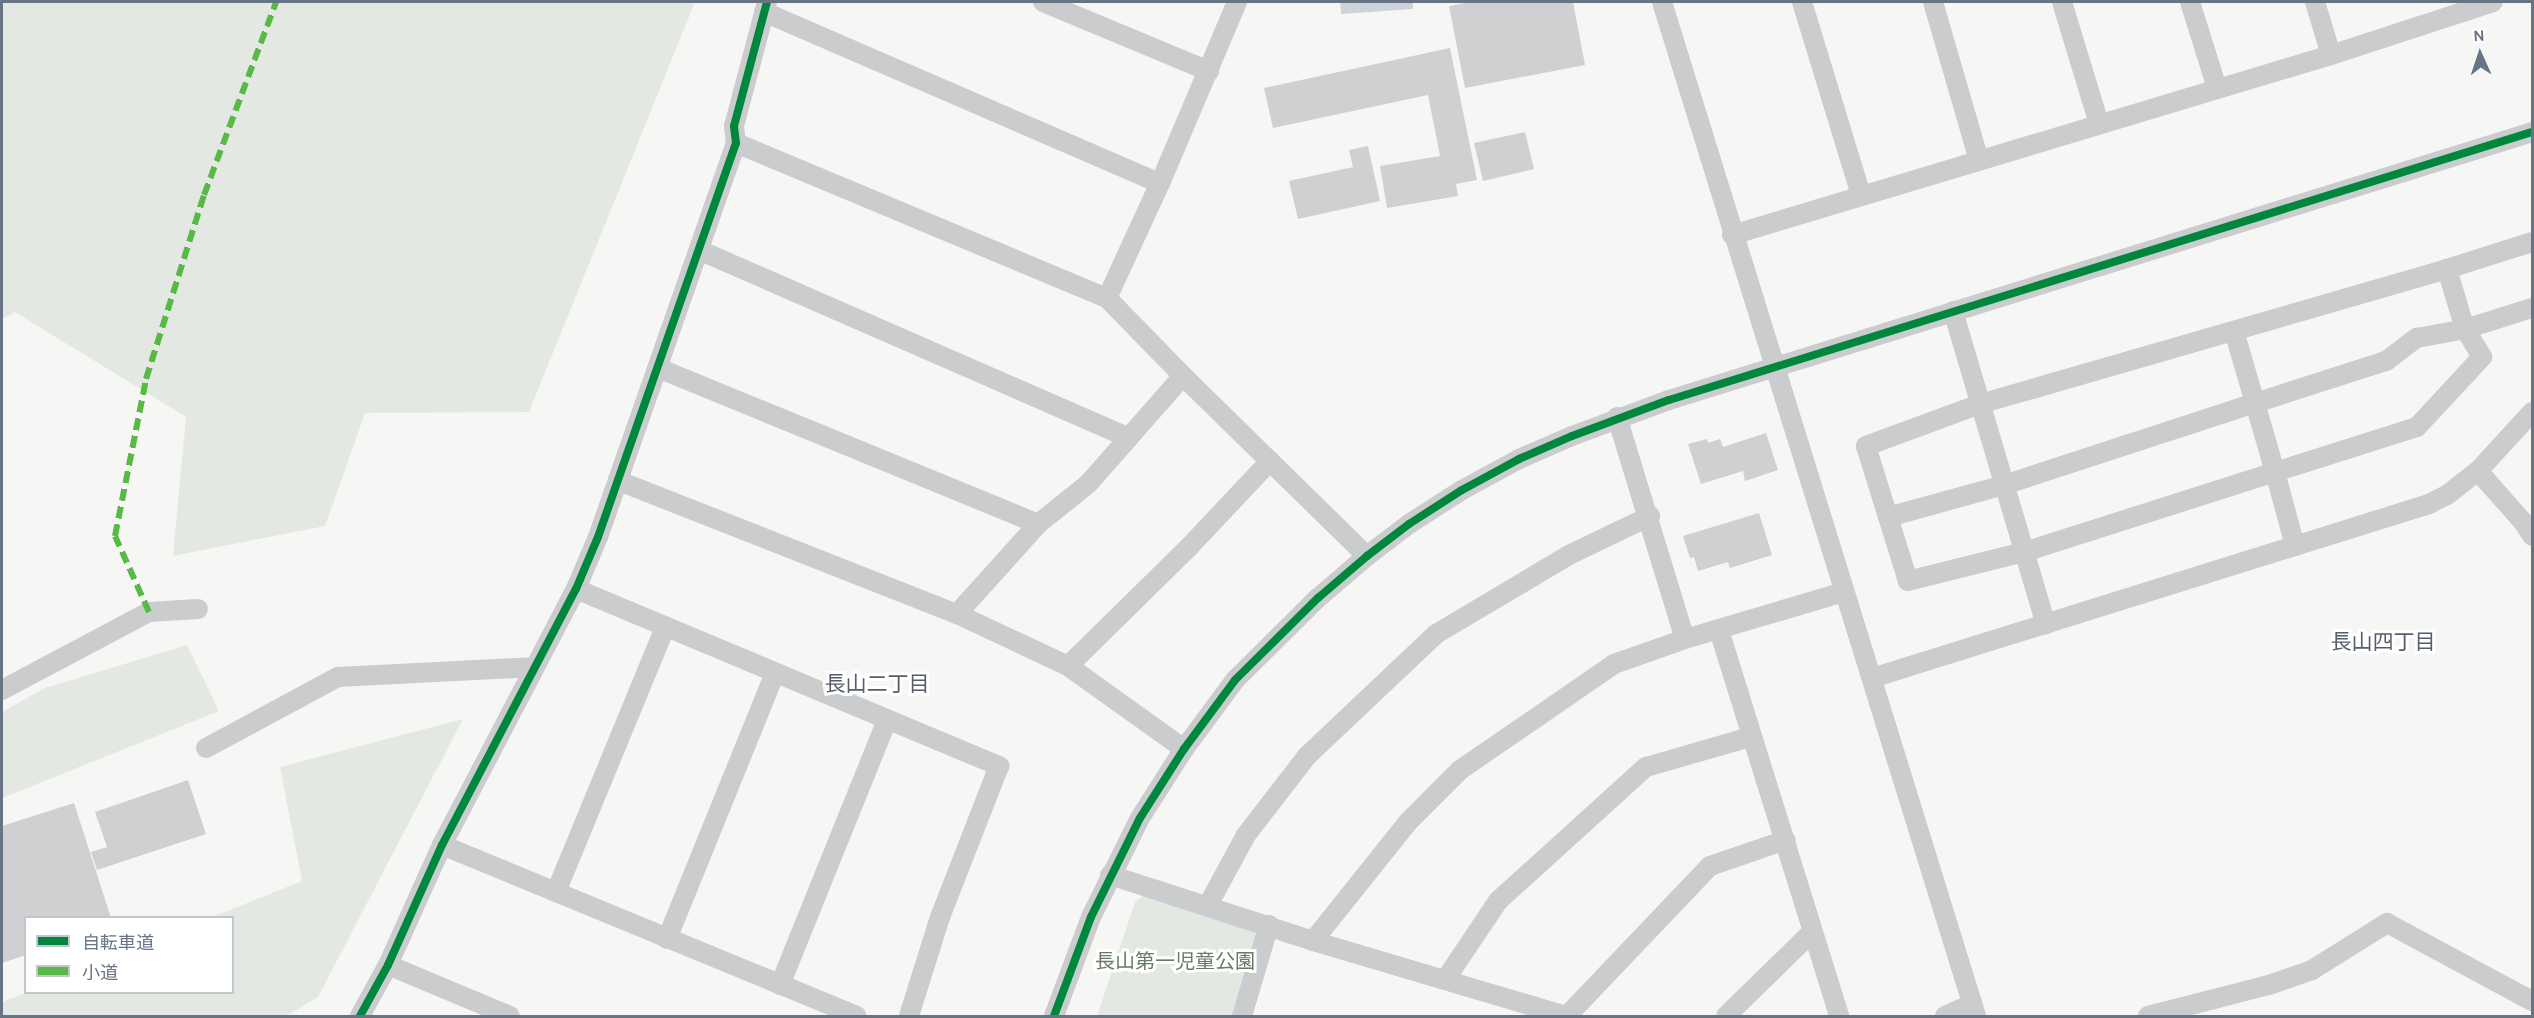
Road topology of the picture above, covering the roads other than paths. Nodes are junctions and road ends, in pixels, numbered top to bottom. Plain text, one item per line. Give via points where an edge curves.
1 (1043, 2) edge
2 (1237, 2) edge
3 (1662, 2) edge
4 (1802, 2) edge
5 (1933, 2) edge
6 (2062, 2) edge
7 (2190, 2) edge
8 (2315, 2) edge
9 (2493, 2) edge
10 (765, 7) edge
11 (2448, 8) edge
12 (2331, 55) junction
13 (1209, 71) junction
14 (2217, 88) junction
15 (2098, 124) junction
16 (2532, 132) edge
17 (736, 143) junction
18 (1979, 160) junction
19 (1160, 183) junction
20 (1861, 195) junction
21 (1732, 235) junction
22 (2532, 242) edge
23 (699, 250) junction
24 (2447, 269) junction
25 (1107, 298) junction
26 (2532, 308) edge
27 (1953, 311) junction
28 (2465, 329) junction
29 (2234, 331) junction
30 (1775, 366) junction
31 (658, 368) junction
32 (1183, 376) junction
33 (2255, 403) junction
34 (1980, 404) junction
35 (2532, 412) edge
36 (1617, 417) junction
37 (1129, 438) junction
38 (1270, 461) junction
39 (2478, 471) junction
40 (2275, 472) junction
41 (619, 481) junction
42 (2004, 485) junction
43 (1650, 516) junction
44 (1888, 517) junction
45 (1038, 524) junction
46 (2532, 536) edge
47 (2295, 546) junction
48 (2024, 552) junction
49 (1367, 556) junction
50 (576, 589) junction
51 (1844, 592) junction
52 (198, 609) dead end
53 (957, 614) junction
54 (2046, 624) junction
55 (665, 627) junction
56 (1719, 630) junction
57 (1685, 639) junction
58 (1068, 666) junction
59 (533, 667) junction
60 (776, 673) junction
61 (1872, 678) junction
62 (2, 690) edge
63 (887, 720) junction
64 (1750, 737) junction
65 (206, 748) dead end
66 (1184, 749) junction
67 (1786, 840) junction
68 (442, 845) junction
69 (1110, 874) junction
70 (556, 892) junction
71 (1208, 905) junction
72 (1269, 925) junction
73 (1812, 932) junction
74 (667, 939) junction
75 (1313, 941) junction
76 (388, 965) junction
77 (1445, 980) junction
78 (780, 985) junction
79 (2532, 1001) edge
80 (1974, 1010) edge
81 (499, 1014) edge
82 (360, 1017) edge
83 (856, 1017) edge
84 (909, 1017) edge
85 (1054, 1017) edge
86 (1242, 1017) edge
87 (1567, 1017) edge
88 (1726, 1017) edge
89 (1839, 1017) edge
90 (1945, 1017) edge
91 (2148, 1017) edge

1 - 13 street
2 - 13 street
3 - 21 street
4 - 20 street
5 - 18 street
6 - 15 street
7 - 14 street
8 - 12 street
9 - 11 street
10 - 17 street via 734,126
10 - 19 street
11 - 12 street
12 - 14 street
13 - 19 street
14 - 15 street
15 - 18 street
16 - 27 street
17 - 23 street
17 - 25 street
18 - 20 street
19 - 25 street
20 - 21 street
21 - 30 street
22 - 24 street
23 - 31 street
23 - 37 street
24 - 28 street
24 - 29 street
25 - 32 street
26 - 28 street
27 - 30 street
27 - 34 street
28 - 33 street via 2417,338 2386,361
28 - 40 street via 2482,357 2416,428
29 - 33 street
29 - 34 street
30 - 36 street
30 - 51 street
31 - 41 street
31 - 45 street
32 - 37 street
32 - 38 street
33 - 40 street
33 - 42 street
34 - 42 street
34 - 44 street via 1866,446
35 - 39 street
36 - 43 street
36 - 49 street via 1519,459 1462,490
37 - 45 street via 1088,484
38 - 49 street
38 - 58 street
39 - 46 street
39 - 47 street via 2429,504
40 - 47 street
40 - 48 street
41 - 50 street
41 - 53 street
42 - 44 street
42 - 48 street
43 - 57 street
43 - 71 street via 1569,555 1436,634 1307,756 1246,835
44 - 48 street via 1908,581
45 - 53 street
47 - 54 street
48 - 54 street
49 - 66 street via 1235,680
50 - 55 street
50 - 59 street
51 - 56 street
51 - 61 street
52 - 62 street via 149,612
53 - 58 street
54 - 61 street
55 - 60 street
55 - 70 street
56 - 57 street
56 - 64 street
57 - 75 street via 1614,664 1460,770 1408,822
58 - 66 street
59 - 65 street via 338,678
59 - 68 street
60 - 63 street
60 - 74 street
61 - 80 street
63 - 78 street
63 - 84 street via 999,766 940,917
64 - 67 street
64 - 77 street via 1646,767 1498,901
66 - 69 street
67 - 73 street
67 - 87 street via 1710,866
68 - 70 street
68 - 76 street
69 - 71 street
69 - 85 street
70 - 74 street
71 - 72 street
72 - 75 street
72 - 86 street
73 - 88 street
73 - 89 street
74 - 78 street
75 - 77 street
76 - 81 street
76 - 82 street
77 - 87 street
78 - 83 street
79 - 91 street via 2386,923 2312,970
80 - 90 street

